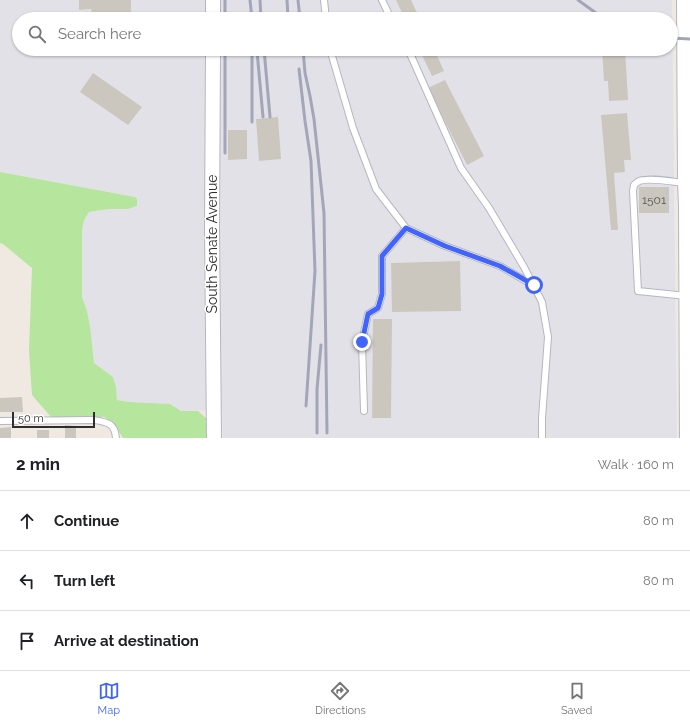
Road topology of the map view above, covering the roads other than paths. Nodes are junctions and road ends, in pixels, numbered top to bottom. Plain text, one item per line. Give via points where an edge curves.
1 (213, 0) edge
2 (324, 0) edge
3 (382, 0) edge
4 (685, 0) edge
5 (213, 12) edge
6 (325, 12) edge
7 (388, 12) edge
8 (213, 56) edge
9 (332, 56) edge
10 (411, 56) edge
11 (686, 183) junction
12 (689, 206) edge
13 (406, 228) junction
14 (534, 285) junction
15 (687, 296) junction
16 (364, 411) dead end
17 (0, 421) edge
18 (116, 438) edge
19 (214, 438) edge
20 (542, 438) edge
21 (688, 438) edge

1 - 5 street
2 - 6 lane
3 - 7 lane
4 - 11 main road
8 - 19 street, South Senate Avenue
9 - 13 lane via 352,128 376,189
10 - 14 lane via 461,168 489,208
11 - 12 main road
11 - 15 lane via 643,180 634,185 633,191 638,291
12 - 15 main road
13 - 14 lane via 445,246 500,266
13 - 16 lane via 382,256 382,294 378,308 368,314 362,342
14 - 20 lane via 542,302 548,337
15 - 21 main road
17 - 18 lane via 94,420 111,425 116,432

